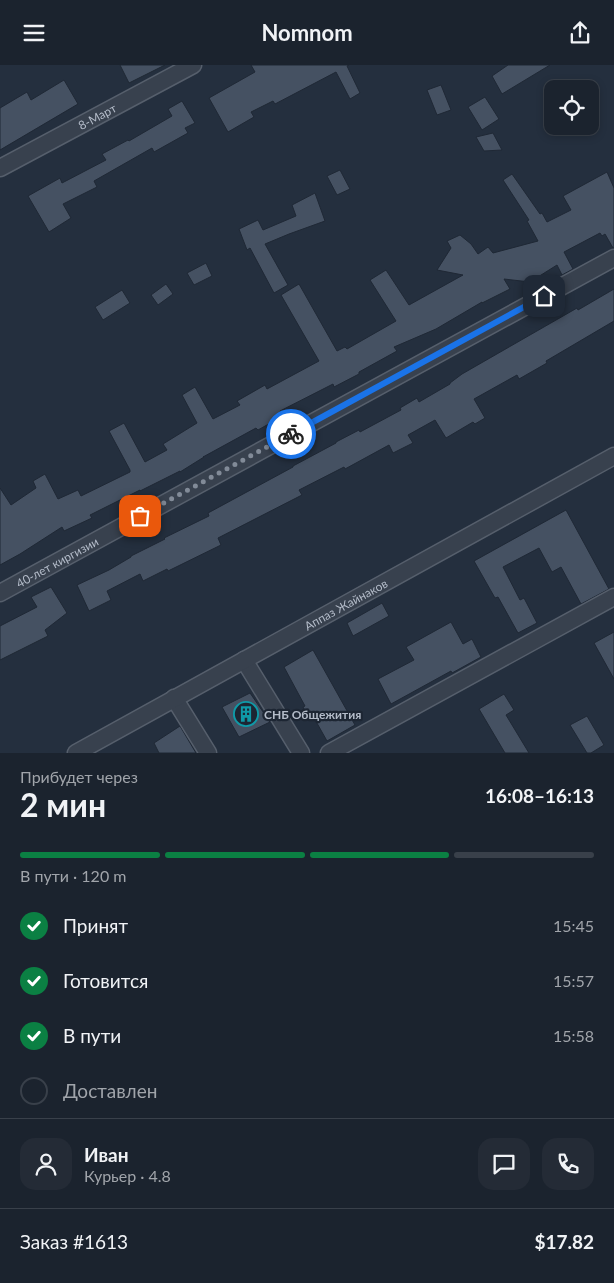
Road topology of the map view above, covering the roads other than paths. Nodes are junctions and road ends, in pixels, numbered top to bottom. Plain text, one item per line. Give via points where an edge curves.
1 (194, 65) edge
2 (0, 168) edge
3 (614, 258) edge
4 (614, 456) edge
5 (0, 593) edge
6 (614, 597) edge
7 (244, 660) junction
8 (174, 698) junction
9 (76, 753) edge
10 (208, 753) edge
11 (301, 753) edge
12 (329, 753) edge

1 - 2 street, 8-Март
3 - 5 street, 40-лет киргизии
4 - 7 street, Аппаз Жайнаков
6 - 12 street
7 - 8 street, Аппаз Жайнаков
7 - 11 street
8 - 9 street, Аппаз Жайнаков
8 - 10 street

